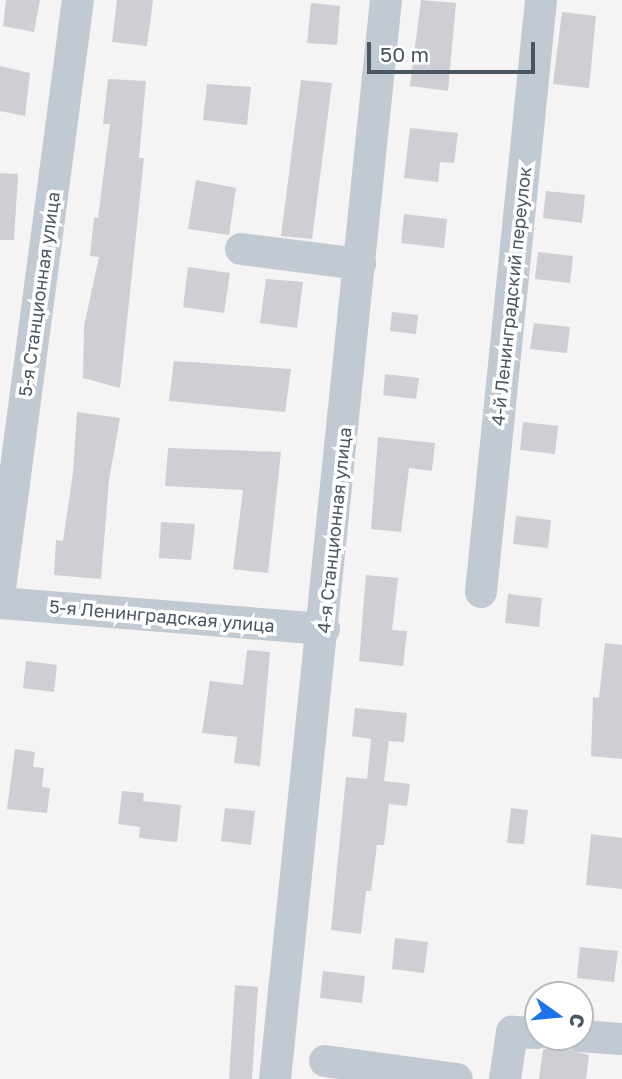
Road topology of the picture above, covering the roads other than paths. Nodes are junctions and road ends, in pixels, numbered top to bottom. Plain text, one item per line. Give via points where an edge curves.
1 (78, 0) edge
2 (386, 0) edge
3 (541, 0) edge
4 (241, 249) dead end
5 (360, 264) junction
6 (0, 589) edge
7 (481, 592) dead end
8 (0, 603) edge
9 (324, 629) junction
10 (524, 1032) edge
11 (594, 1037) edge
12 (622, 1039) edge
13 (325, 1061) dead end
14 (275, 1069) edge
15 (457, 1079) edge
16 (505, 1079) edge

1 - 6 street, 5-я Станционная улица
2 - 5 street, 4-я Станционная улица
3 - 7 street, 4-й Ленинградский переулок
4 - 5 street
5 - 9 street, 4-я Станционная улица
8 - 9 street, 5-я Ленинградская улица
9 - 14 street, 4-я Станционная улица
10 - 16 street via 512,1031
11 - 12 street
13 - 15 street

